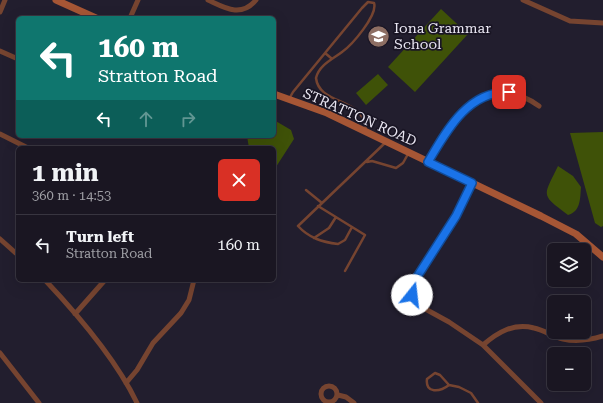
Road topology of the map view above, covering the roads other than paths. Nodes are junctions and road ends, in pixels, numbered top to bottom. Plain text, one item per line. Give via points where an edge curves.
1 (5, 0) edge
2 (56, 0) edge
3 (138, 0) edge
4 (208, 0) edge
5 (256, 0) edge
6 (523, 0) edge
7 (0, 12) edge
8 (92, 16) edge
9 (131, 16) edge
10 (603, 23) edge
11 (0, 51) edge
12 (325, 53) junction
13 (16, 58) edge
14 (331, 58) junction
15 (276, 95) edge
16 (289, 100) junction
17 (539, 106) dead end
18 (366, 131) junction
19 (0, 134) edge
20 (387, 142) junction
21 (24, 146) edge
22 (409, 152) junction
23 (366, 162) junction
24 (428, 162) junction
25 (472, 183) junction
26 (306, 190) dead end
27 (322, 203) junction
28 (318, 206) junction
29 (336, 217) junction
30 (352, 227) junction
31 (314, 238) junction
32 (0, 239) edge
33 (16, 253) edge
34 (603, 257) edge
35 (345, 271) dead end
36 (47, 282) edge
37 (103, 282) edge
38 (193, 282) edge
39 (75, 314) junction
40 (603, 336) edge
41 (483, 345) junction
42 (0, 354) edge
43 (126, 383) junction
44 (449, 385) junction
45 (338, 395) dead end
46 (39, 403) edge
47 (137, 403) edge
48 (354, 403) edge
49 (478, 403) edge
50 (541, 403) edge

1 - 7 street
2 - 8 street
3 - 9 street
4 - 5 street via 235,11 247,8
6 - 10 street via 570,22
11 - 13 street
12 - 14 lane
12 - 14 lane via 366,3 374,3 374,13 369,21 344,51
12 - 16 lane
14 - 18 lane via 317,74 317,85 327,95 355,109 364,120
15 - 16 street, STRATTON ROAD
16 - 18 street, STRATTON ROAD via 327,113
17 - 24 street via 525,96 512,92 487,94 474,102 455,121
18 - 20 street, STRATTON ROAD
19 - 21 street
20 - 22 street, STRATTON ROAD
20 - 23 lane
22 - 23 lane via 403,163 396,168 372,161
22 - 24 street, STRATTON ROAD
23 - 27 lane
24 - 25 street, STRATTON ROAD
25 - 34 street, STRATTON ROAD via 568,230
25 - 41 street via 456,216 415,280 412,291 413,299 418,305
26 - 27 lane
27 - 28 lane
28 - 29 lane
28 - 31 lane via 298,226
29 - 30 lane
29 - 31 lane via 329,228
30 - 31 lane via 345,240 338,244
30 - 35 lane via 364,235
32 - 33 street
36 - 39 street
37 - 39 street
38 - 43 street via 181,313 153,343
39 - 43 street
40 - 41 street via 591,340 563,339 524,327 503,330
41 - 50 street
42 - 46 street
43 - 47 street
44 - 44 lane via 435,373 427,379 426,384 434,391
44 - 49 lane via 471,394
45 - 48 street

